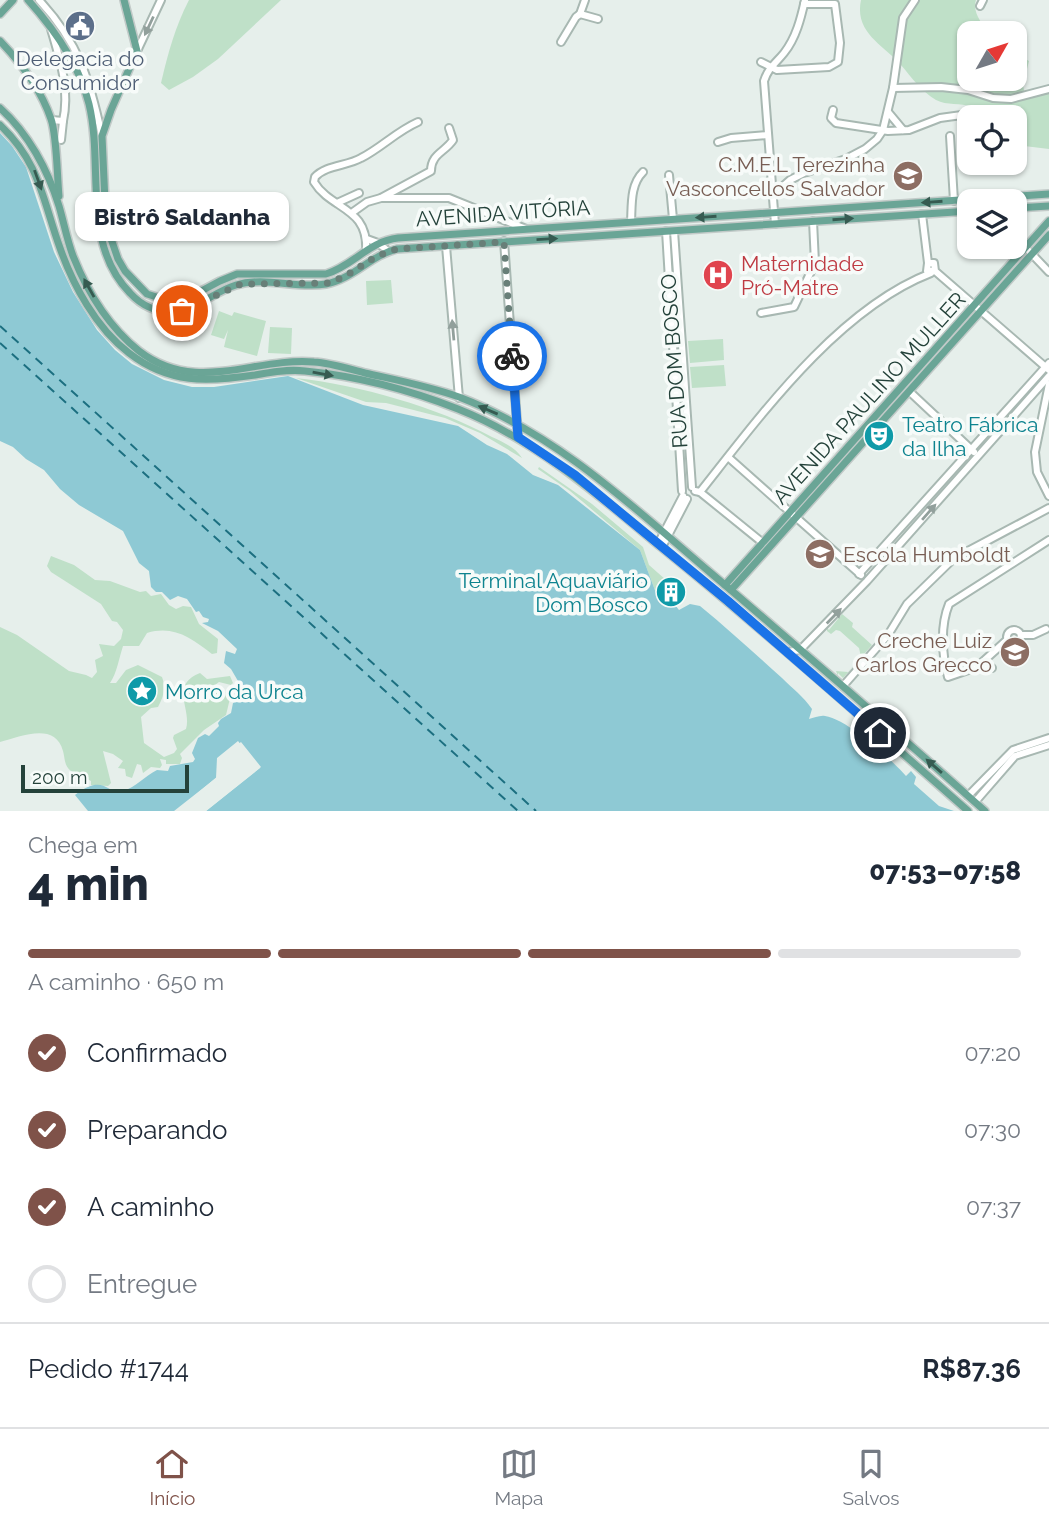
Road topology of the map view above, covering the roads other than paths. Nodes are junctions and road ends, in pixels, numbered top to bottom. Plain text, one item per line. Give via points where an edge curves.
1 (12, 0) edge
2 (28, 0) edge
3 (39, 0) edge
4 (124, 0) edge
5 (161, 0) edge
6 (585, 0) edge
7 (915, 0) edge
8 (804, 2) edge
9 (0, 14) edge
10 (580, 14) junction
11 (598, 19) dead end
12 (50, 24) junction
13 (0, 41) edge
14 (561, 42) dead end
15 (138, 51) junction
16 (761, 62) dead end
17 (769, 68) junction
18 (894, 88) junction
19 (1049, 89) edge
20 (0, 108) edge
21 (833, 110) dead end
22 (887, 115) junction
23 (957, 116) edge
24 (52, 120) junction
25 (63, 121) junction
26 (418, 122) dead end
27 (0, 125) edge
28 (449, 128) dead end
29 (883, 130) junction
30 (903, 130) junction
31 (768, 135) junction
32 (102, 136) junction
33 (950, 136) dead end
34 (61, 140) dead end
35 (718, 142) dead end
36 (642, 172) dead end
37 (669, 175) dead end
38 (359, 193) dead end
39 (1049, 194) edge
40 (392, 195) junction
41 (773, 195) junction
42 (954, 201) junction
43 (337, 203) junction
44 (1045, 206) edge
45 (60, 207) junction
46 (1027, 207) edge
47 (353, 212) junction
48 (775, 212) junction
49 (957, 212) edge
50 (922, 214) junction
51 (670, 219) junction
52 (813, 221) junction
53 (631, 222) junction
54 (1047, 223) edge
55 (775, 224) junction
56 (526, 229) junction
57 (670, 231) junction
58 (1049, 235) edge
59 (367, 239) junction
60 (504, 242) junction
61 (378, 243) junction
62 (446, 246) junction
63 (1027, 247) edge
64 (1027, 249) edge
65 (366, 251) junction
66 (388, 251) junction
67 (1033, 254) junction
68 (1017, 259) edge
69 (930, 269) junction
70 (1049, 272) edge
71 (979, 308) junction
72 (761, 313) dead end
73 (925, 368) junction
74 (1048, 369) edge
75 (1049, 384) edge
76 (910, 392) junction
77 (459, 398) junction
78 (517, 423) junction
79 (518, 437) junction
80 (972, 450) junction
81 (979, 455) junction
82 (728, 457) junction
83 (695, 490) junction
84 (684, 495) junction
85 (1049, 496) edge
86 (1049, 508) edge
87 (793, 515) junction
88 (666, 535) junction
89 (1049, 540) edge
90 (763, 543) junction
91 (660, 546) junction
92 (859, 574) junction
93 (867, 581) junction
94 (728, 587) junction
95 (728, 601) junction
96 (1046, 629) dead end
97 (800, 650) junction
98 (788, 652) junction
99 (976, 667) junction
100 (992, 667) dead end
101 (843, 686) junction
102 (1049, 738) edge
103 (1049, 745) edge
104 (971, 799) junction
105 (968, 811) edge
106 (985, 811) edge

1 - 9 main road
2 - 12 main road, AVENIDA VITÓRIA
3 - 32 street via 84,67
4 - 15 main road
5 -> 15 street
6 - 10 street
7 - 18 street via 900,30
8 - 17 street via 790,44
8 - 17 street via 835,4 839,59 829,67
10 - 11 street
10 - 14 street
12 - 25 street via 66,96
12 - 66 main road, AVENIDA VITÓRIA via 82,80 93,127 98,223 104,249 115,274 137,300 159,311 182,311 241,284 330,283
13 - 24 main road via 34,85
15 - 32 main road
16 - 17 street
17 - 31 street via 764,81
18 - 19 street via 941,87 993,99
18 - 22 street
20 - 45 main road via 33,148
21 - 29 street via 831,118 836,123
22 - 29 street
22 - 30 street
23 - 30 street
24 - 25 street
24 - 45 main road
25 - 34 street
26 - 43 street via 361,159 319,173 314,182
27 -> 79 main road via 35,170 60,249 90,309 127,351 149,366 194,380 282,370 349,378 435,400
28 - 40 street via 453,140 435,156 431,171
29 - 30 street
29 - 41 street via 865,149 790,180
31 - 35 street
31 - 41 street
32 - 65 main road, AVENIDA VITÓRIA via 106,224 112,245 134,282 156,298 181,300 237,274 326,274
33 - 42 street
36 - 53 street via 633,190
37 - 51 street
38 - 43 street
39 - 42 main road, AVENIDA VITÓRIA
40 - 47 street via 367,202
40 - 56 street via 449,198
41 - 48 street
42 -> 48 main road, AVENIDA VITÓRIA
43 - 47 street
44 - 46 main road
44 - 54 main road
77 -> 45 main road via 316,362 212,374 161,363 126,340 89,290 72,254
47 - 59 street
48 -> 51 main road, AVENIDA VITÓRIA
48 - 55 street
49 - 50 main road, AVENIDA VITÓRIA
52 -> 50 main road, AVENIDA VITÓRIA
50 - 69 street
51 - 53 main road, AVENIDA VITÓRIA
51 - 57 main road
52 - 55 main road, AVENIDA VITÓRIA
52 - 72 street via 816,263 794,307
53 - 56 main road, AVENIDA VITÓRIA
54 - 63 main road, AVENIDA PAULINO MULLER
55 - 57 main road, AVENIDA VITÓRIA
56 - 61 main road, AVENIDA VITÓRIA via 398,237
60 -> 57 main road, AVENIDA VITÓRIA
57 - 83 street, RUA DOM BOSCO
57 - 84 street, RUA DOM BOSCO
58 - 67 main road, AVENIDA PAULINO MULLER
59 - 61 street
59 - 65 street
60 - 62 main road, AVENIDA VITÓRIA
60 - 78 street
61 - 65 main road, AVENIDA VITÓRIA
61 - 66 street
62 - 66 main road, AVENIDA VITÓRIA
77 -> 62 street
64 - 67 street
67 - 70 street
67 - 71 main road, AVENIDA PAULINO MULLER
68 - 71 main road, AVENIDA PAULINO MULLER
69 - 71 street
69 - 82 street via 843,329 804,367
71 - 73 main road, AVENIDA PAULINO MULLER
71 - 74 street
73 - 76 main road, AVENIDA PAULINO MULLER
73 - 87 main road, AVENIDA PAULINO MULLER
74 - 80 street
74 - 81 street
75 - 85 street via 1034,452 1037,472
76 - 80 street
76 - 87 main road, AVENIDA PAULINO MULLER
78 -> 77 main road
78 - 79 street
78 - 88 main road via 589,469
79 - 91 main road via 575,475
80 - 81 street
80 - 92 street
93 -> 81 street
82 - 83 street
82 - 87 street
83 - 84 street via 693,497
83 - 84 street via 686,486
83 - 90 street
84 - 88 street
86 - 101 street via 953,559 907,604 888,635
87 - 90 main road, AVENIDA PAULINO MULLER
87 - 92 street
87 - 94 main road, AVENIDA PAULINO MULLER
88 - 91 street
88 - 94 main road
89 - 99 street via 948,604 943,640 948,677
90 - 94 main road, AVENIDA PAULINO MULLER
91 - 95 main road
92 - 93 street
97 -> 93 street
94 - 95 main road
94 - 97 main road
95 - 98 main road
96 - 99 street via 1021,635 1015,643 1007,639
97 - 98 street
97 - 101 main road
98 - 105 main road
99 - 100 street
104 -> 101 main road
102 - 104 street via 1013,750
103 - 104 street via 1015,756
104 - 106 main road

